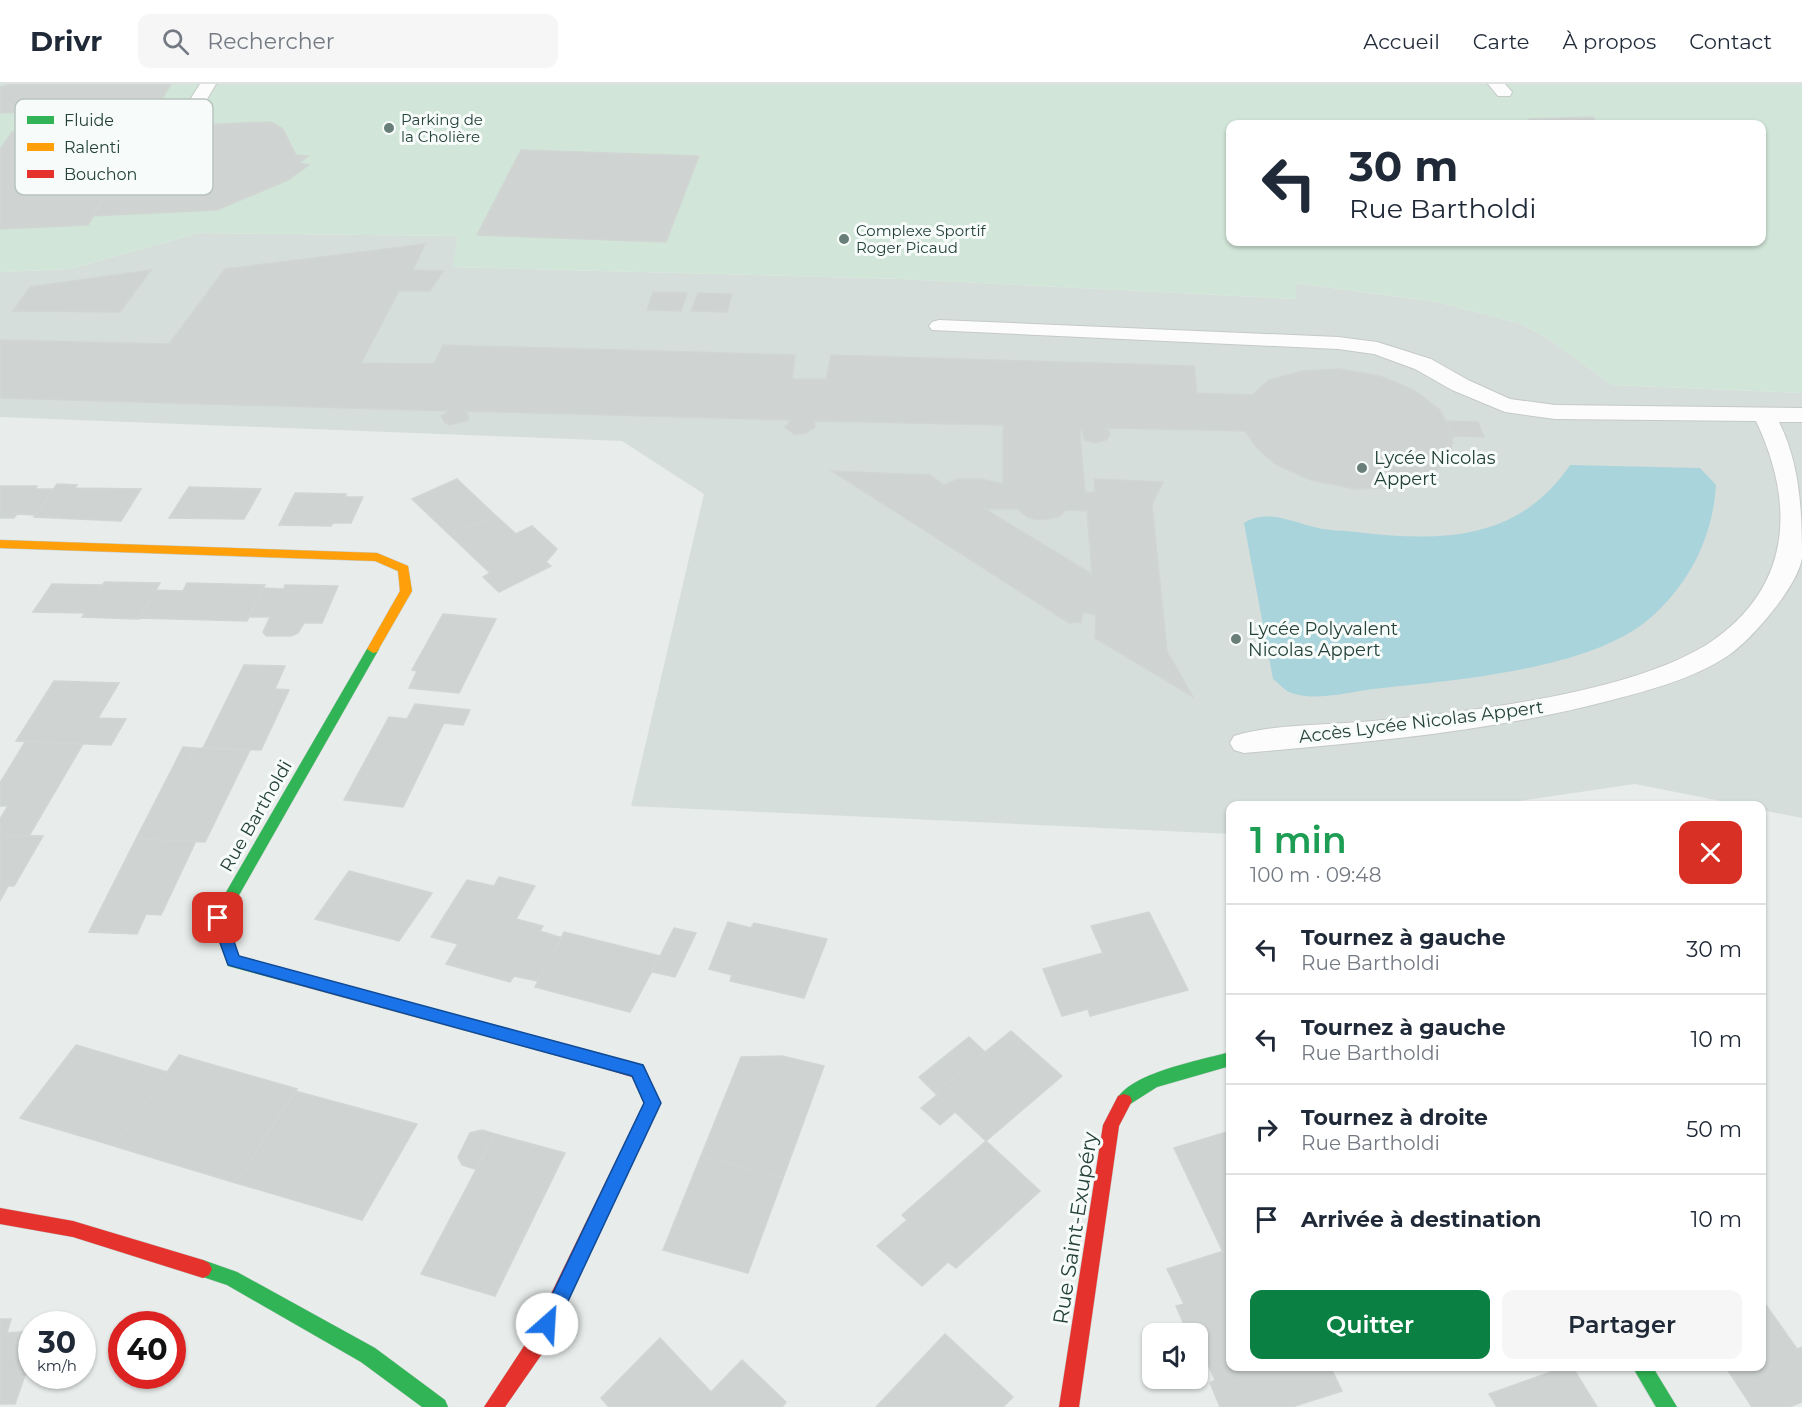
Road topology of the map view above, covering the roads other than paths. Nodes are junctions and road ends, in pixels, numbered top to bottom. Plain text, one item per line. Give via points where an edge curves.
1 (208, 84) edge
2 (199, 99) edge
3 (939, 326) dead end
4 (1764, 414) junction
5 (1802, 415) edge
6 (0, 544) edge
7 (1244, 743) dead end
8 (1226, 1060) edge
9 (0, 1216) edge
10 (1644, 1371) edge
11 (438, 1407) edge
12 (494, 1407) edge
13 (1069, 1407) edge
14 (1667, 1407) edge

1 - 2 lane
3 - 4 lane via 1338,343 1377,348 1423,364 1505,405 1574,412
4 - 5 lane
4 - 7 lane, Accès Lycée Nicolas Appert via 1783,456 1790,488 1789,562 1761,607 1725,645 1667,675 1591,697 1508,714
6 - 12 street, Rue Bartholdi via 377,557 404,569 406,591 218,918 233,961 638,1071 652,1103 537,1344
8 - 13 street, Rue Saint-Exupéry via 1152,1081 1126,1098 1111,1125
9 - 11 street via 73,1229 231,1278 368,1355
10 - 14 street

